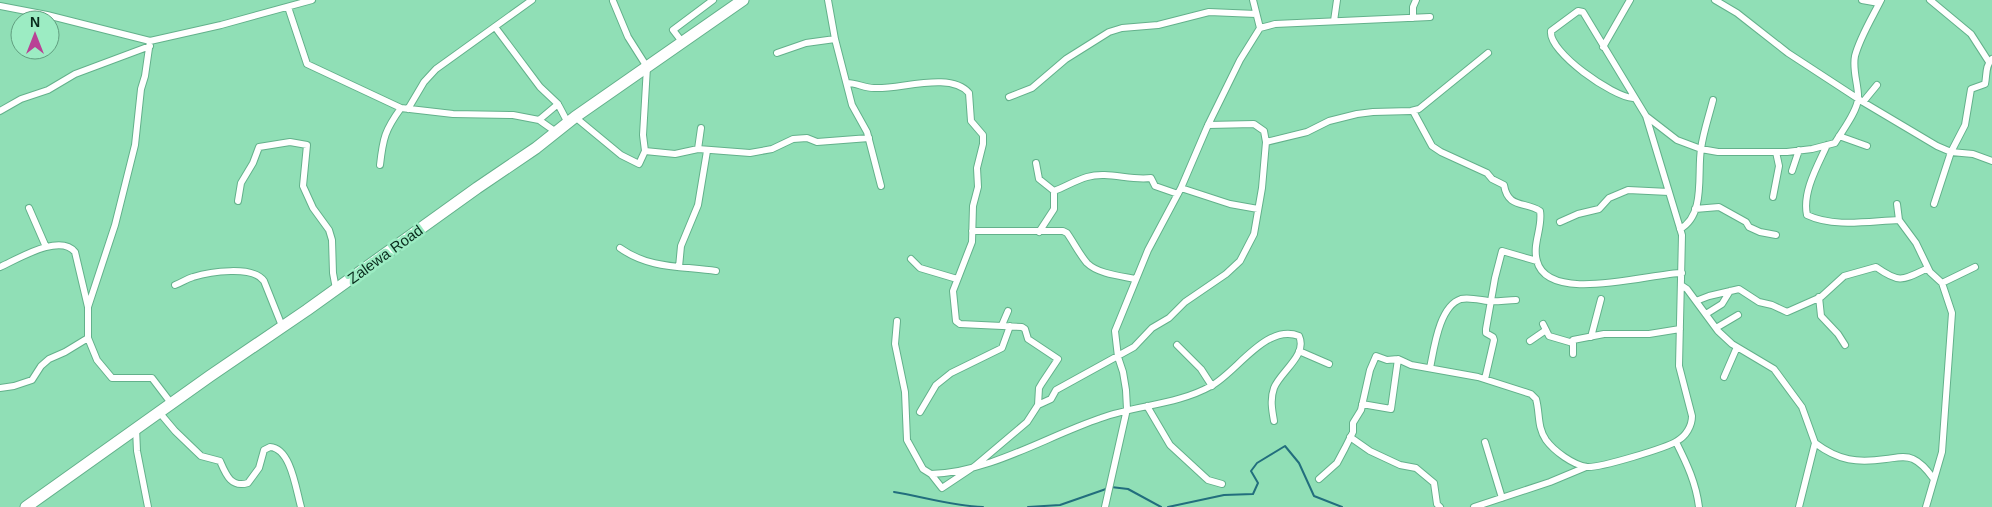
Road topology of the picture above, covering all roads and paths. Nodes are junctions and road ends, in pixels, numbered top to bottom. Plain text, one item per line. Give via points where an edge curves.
1 (312, 0) edge
2 (532, 0) edge
3 (713, 0) edge
4 (743, 0) edge
5 (828, 0) edge
6 (1253, 0) edge
7 (1337, 0) edge
8 (1416, 0) edge
9 (1630, 0) edge
10 (1862, 0) edge
11 (1930, 0) edge
12 (613, 1) edge
13 (1719, 1) edge
14 (1880, 1) edge
15 (0, 6) edge
16 (288, 7) junction
17 (1256, 14) junction
18 (1430, 17) dead end
19 (1413, 18) junction
20 (1334, 21) junction
21 (495, 27) junction
22 (1260, 28) junction
23 (835, 39) junction
24 (150, 43) junction
25 (683, 43) junction
26 (1603, 47) junction
27 (777, 53) dead end
28 (1488, 53) dead end
29 (1991, 61) edge
30 (647, 67) junction
31 (847, 83) junction
32 (1877, 85) dead end
33 (1009, 97) dead end
34 (1633, 98) junction
35 (1713, 100) dead end
36 (1861, 101) junction
37 (558, 104) junction
38 (405, 108) junction
39 (0, 111) edge
40 (1413, 111) junction
41 (1646, 116) junction
42 (539, 120) junction
43 (572, 120) junction
44 (1208, 125) junction
45 (701, 128) dead end
46 (556, 132) junction
47 (1839, 136) junction
48 (868, 138) junction
49 (1266, 142) junction
50 (1827, 145) junction
51 (1867, 146) dead end
52 (698, 149) junction
53 (646, 150) junction
54 (1701, 150) junction
55 (1799, 150) junction
56 (707, 151) junction
57 (1776, 152) junction
58 (1951, 152) junction
59 (1992, 161) edge
60 (1036, 164) dead end
61 (380, 165) dead end
62 (1792, 170) dead end
63 (881, 186) dead end
64 (1179, 191) junction
65 (1054, 192) junction
66 (1669, 192) junction
67 (1773, 197) dead end
68 (238, 201) dead end
69 (1897, 204) dead end
70 (1934, 204) dead end
71 (29, 208) dead end
72 (1258, 209) junction
73 (1695, 209) junction
74 (1899, 220) junction
75 (1560, 222) dead end
76 (1680, 229) junction
77 (972, 231) junction
78 (1038, 232) junction
79 (1776, 235) dead end
80 (46, 247) junction
81 (620, 248) dead end
82 (911, 259) dead end
83 (1536, 261) junction
84 (0, 267) edge
85 (679, 267) junction
86 (1975, 267) dead end
87 (1928, 268) junction
88 (716, 271) dead end
89 (1682, 274) junction
90 (957, 279) junction
91 (1136, 279) junction
92 (1942, 283) junction
93 (1681, 284) junction
94 (175, 286) dead end
95 (336, 289) junction
96 (1730, 291) junction
97 (1819, 298) junction
98 (1601, 299) dead end
99 (1516, 300) dead end
100 (1491, 301) junction
101 (1696, 301) junction
102 (88, 307) junction
103 (1008, 311) dead end
104 (1706, 314) junction
105 (1738, 315) dead end
106 (896, 321) dead end
107 (1006, 325) junction
108 (282, 326) junction
109 (1716, 328) junction
110 (1680, 329) junction
111 (1591, 337) junction
112 (88, 338) junction
113 (1530, 341) dead end
114 (1573, 343) junction
115 (1177, 344) dead end
116 (1845, 345) dead end
117 (1737, 347) junction
118 (1299, 351) junction
119 (1573, 354) dead end
120 (1118, 357) junction
121 (1398, 359) junction
122 (1329, 364) dead end
123 (1430, 368) junction
124 (1724, 377) dead end
125 (1485, 379) junction
126 (1212, 386) junction
127 (0, 388) edge
128 (171, 403) junction
129 (1362, 404) junction
130 (1038, 405) junction
131 (1147, 406) junction
132 (1127, 409) junction
133 (159, 412) junction
134 (920, 412) dead end
135 (1274, 421) dead end
136 (136, 428) junction
137 (1350, 437) junction
138 (1485, 442) dead end
139 (1676, 442) junction
140 (1815, 443) junction
141 (976, 466) junction
142 (1586, 466) junction
143 (931, 474) junction
144 (1933, 478) junction
145 (1319, 479) dead end
146 (1222, 484) dead end
147 (1502, 498) junction
148 (26, 507) edge
149 (148, 507) edge
150 (301, 507) edge
151 (1105, 507) edge
152 (1440, 507) edge
153 (1474, 507) edge
154 (1699, 507) edge
155 (1798, 507) edge
156 (1926, 507) edge

1 - 16 street
2 - 21 street
3 - 25 street via 673,30
4 - 25 highway, Zalewa Road
5 - 23 street
6 - 17 street
7 - 20 street
8 - 19 street
9 - 26 street
10 - 14 street
11 - 29 street via 1971,34
12 - 30 street via 628,38
13 - 36 street via 1788,54
14 - 36 street via 1855,57 1855,78
15 - 24 street via 47,15
16 - 24 street
16 - 38 street via 307,64
17 - 22 street
17 - 33 street via 1209,12 1158,25 1109,32 1066,59 1032,88
18 - 19 street
19 - 20 street
20 - 22 street via 1275,24
21 - 37 street via 525,69
21 - 38 street via 436,70
22 - 44 street via 1240,60
23 - 27 street via 806,43
23 - 31 street
24 - 39 street via 74,74 48,90 21,99
24 - 102 street via 135,145
25 - 30 highway, Zalewa Road
26 - 34 street
26 - 34 street via 1581,11 1550,33 1569,61 1580,70 1617,94
28 - 40 street
29 - 58 street via 1985,84 1971,89 1965,125
30 - 43 highway, Zalewa Road
30 - 53 street via 643,135
31 - 48 street via 852,105
31 - 77 street via 871,88 943,83 960,86 969,93 971,121 983,135
32 - 36 street
34 - 41 street
35 - 54 street
36 - 47 street
36 - 58 street
37 - 42 street
37 - 43 street
38 - 42 street via 513,115
38 - 61 street via 389,124
40 - 49 street via 1357,114
40 - 83 street via 1432,146 1487,173 1504,185 1507,196 1514,202 1540,211
41 - 54 street via 1677,140
41 - 66 street
42 - 46 street
43 - 46 highway, Zalewa Road
43 - 53 street via 621,156 639,164
44 - 49 street via 1254,124 1264,131
44 - 64 street
45 - 52 street
46 - 95 highway, Zalewa Road
47 - 50 street via 1835,143
47 - 51 street
48 - 56 street via 817,142 807,138 793,139 772,149 750,153
48 - 63 street
49 - 72 street
50 - 55 street
50 - 74 street via 1808,193 1807,215 1817,220 1852,222
52 - 53 street via 675,154
52 - 56 street
54 - 57 street
54 - 73 street
55 - 57 street
55 - 62 street
56 - 85 street via 698,205 681,246
57 - 67 street via 1779,166
58 - 59 street via 1973,154
58 - 70 street
60 - 65 street via 1039,179
64 - 65 street via 1154,186 1151,178 1141,180 1105,175 1088,176
64 - 72 street
64 - 91 street
65 - 78 street via 1054,209
66 - 75 street via 1628,190 1609,198 1598,209
66 - 76 street
68 - 95 street via 240,183 259,146 290,142 307,145 304,186 330,235
69 - 74 street
71 - 80 street
72 - 120 street via 1254,234 1240,261 1152,328 1134,348
73 - 76 street via 1690,222
73 - 79 street via 1719,207 1749,227
74 - 87 street via 1916,243
76 - 89 street
77 - 78 street
77 - 90 street via 970,248
78 - 91 street via 1063,231 1093,267
80 - 84 street
80 - 102 street via 60,244 75,252
81 - 85 street via 650,263
82 - 90 street via 920,268
83 - 89 street via 1551,277 1576,285
83 - 100 street via 1502,251
85 - 88 street
86 - 92 street
87 - 92 street
87 - 97 street via 1906,278 1892,278 1876,267 1844,276
89 - 93 street
90 - 107 street via 953,291 957,323
91 - 120 street via 1115,331
92 - 144 street via 1952,313 1942,452
93 - 101 street
93 - 110 street
94 - 108 street via 191,277 220,272 259,275 264,280
95 - 108 highway, Zalewa Road
96 - 97 street via 1739,289 1759,302 1786,312
96 - 101 street
96 - 104 street via 1722,304
97 - 116 street via 1820,316
98 - 111 street
99 - 100 street
100 - 123 street via 1461,299 1447,311 1440,322
100 - 125 street via 1486,332 1494,340
101 - 104 street
102 - 112 street
103 - 107 street
104 - 109 street
105 - 109 street
106 - 143 street via 895,344 906,392 908,443 923,469
107 - 130 street via 1022,327 1028,340 1058,359 1039,388
107 - 134 street via 1002,348 951,373 936,385
108 - 128 highway, Zalewa Road
109 - 117 street
110 - 111 street
110 - 139 street via 1679,366 1692,416 1689,429
111 - 114 street via 1573,340
112 - 127 street via 49,359 32,380
112 - 128 street via 97,360 112,378 152,378
113 - 114 street via 1544,327 1549,336
114 - 119 street
115 - 126 street
117 - 124 street
117 - 140 street via 1774,369 1790,388 1802,407
118 - 122 street
118 - 126 street via 1299,336 1274,336
118 - 135 street via 1275,386
120 - 130 street via 1056,390 1051,399
120 - 132 street
121 - 123 street
121 - 129 street via 1376,356
121 - 129 street via 1391,409
123 - 125 street
125 - 142 street via 1531,394 1536,399 1538,422 1546,440 1566,458
126 - 131 street via 1185,397
128 - 133 highway, Zalewa Road
129 - 137 street
130 - 141 street via 1027,422
131 - 132 street
131 - 146 street via 1170,445 1208,480
132 - 141 street
132 - 151 street
133 - 136 highway, Zalewa Road
133 - 150 street via 201,456 220,461 233,484 248,483 259,468 264,450 270,447 279,450 287,459
136 - 148 highway, Zalewa Road
136 - 149 street
137 - 145 street via 1337,463
137 - 152 street via 1370,451 1400,465 1416,468 1434,482
138 - 147 street
139 - 142 street via 1605,465
139 - 154 street via 1696,485
140 - 144 street via 1830,454 1855,460 1913,458
140 - 155 street
141 - 143 street
141 - 143 street via 942,488
142 - 147 street
144 - 156 street
147 - 153 street

